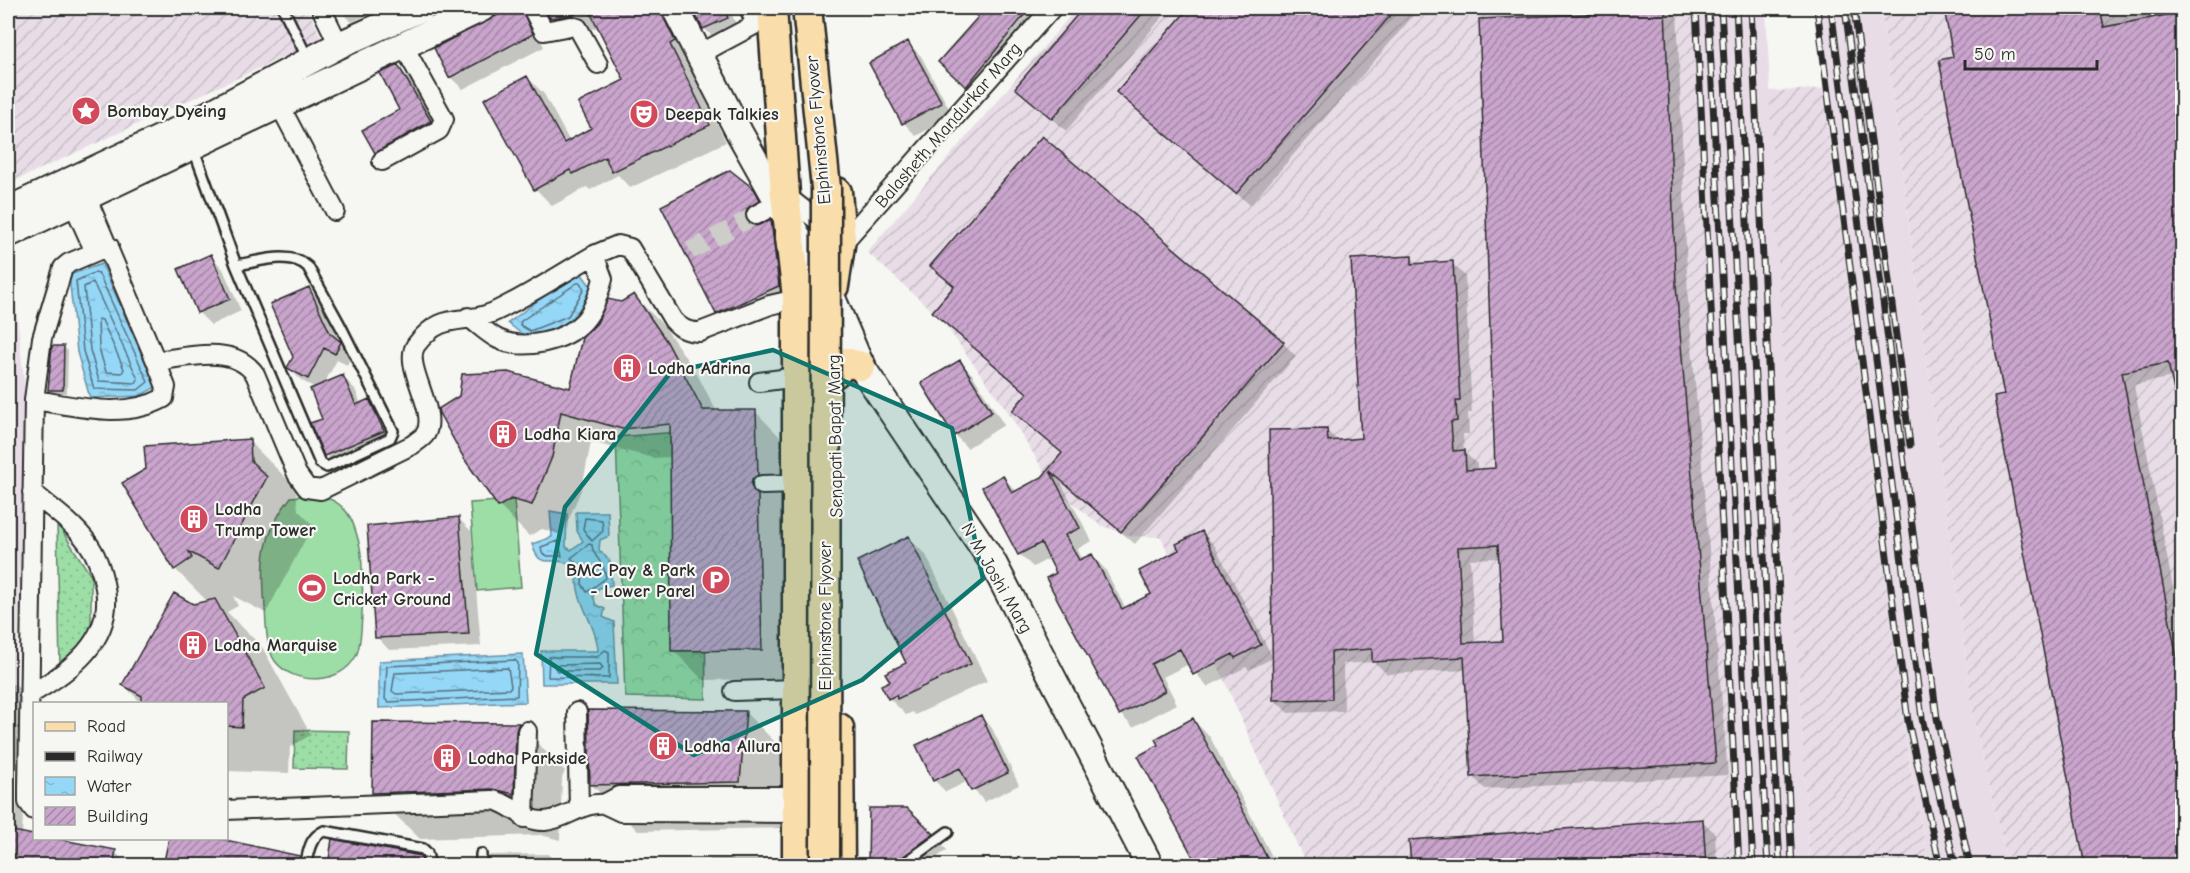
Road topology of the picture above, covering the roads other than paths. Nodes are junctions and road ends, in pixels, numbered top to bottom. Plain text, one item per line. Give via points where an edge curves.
1 (283, 8) edge
2 (422, 8) edge
3 (482, 8) edge
4 (532, 8) edge
5 (675, 8) edge
6 (748, 8) edge
7 (772, 8) edge
8 (790, 8) edge
9 (807, 8) edge
10 (820, 8) edge
11 (1052, 8) edge
12 (328, 10) edge
13 (339, 45) junction
14 (403, 45) junction
15 (709, 49) dead end
16 (310, 61) junction
17 (598, 64) dead end
18 (279, 104) junction
19 (189, 136) junction
20 (382, 161) dead end
21 (80, 200) junction
22 (777, 209) junction
23 (8, 210) edge
24 (335, 211) dead end
25 (8, 234) edge
26 (841, 239) junction
27 (102, 249) junction
28 (596, 259) junction
29 (236, 265) junction
30 (797, 297) junction
31 (832, 298) junction
32 (475, 322) junction
33 (156, 361) junction
34 (848, 370) junction
35 (797, 377) junction
36 (759, 382) dead end
37 (34, 400) junction
38 (798, 489) junction
39 (763, 491) dead end
40 (32, 492) junction
41 (797, 689) junction
42 (734, 692) dead end
43 (29, 695) junction
44 (577, 712) dead end
45 (527, 731) dead end
46 (797, 804) junction
47 (33, 809) edge
48 (579, 809) junction
49 (228, 810) edge
50 (524, 818) junction
51 (948, 832) dead end
52 (481, 854) dead end
53 (305, 866) edge
54 (430, 866) edge
55 (482, 866) edge
56 (798, 866) edge
57 (809, 866) edge
58 (825, 866) edge
59 (840, 866) edge
60 (901, 866) edge
61 (1150, 866) edge

1 - 16 lane
2 - 13 main road
3 - 14 main road
4 - 17 street via 544,31 578,28
5 - 22 main road
6 - 15 street via 756,24
7 - 22 main road, Senapati Bapat Marg
8 - 57 main road, Elphinstone Flyover via 809,187
9 - 58 main road, Elphinstone Flyover, bridge via 826,188
10 - 26 main road, Senapati Bapat Marg
11 - 26 street, Balasheth Mandurkar Marg via 853,233
12 - 13 street
13 - 16 main road
14 - 18 main road
14 - 20 street via 444,119 438,130
16 - 19 main road
18 - 19 main road
18 - 24 street
19 - 21 main road
19 - 23 main road
19 - 29 lane
21 - 25 main road
21 - 27 street
22 - 26 street
22 - 30 main road, Senapati Bapat Marg
22 - 31 main road
26 - 31 main road, Senapati Bapat Marg
27 - 33 street
27 - 37 street via 63,268 42,338
28 - 30 street via 618,245 630,248 673,320 681,329 691,332
28 - 32 street
28 - 32 street via 603,279 596,301 584,322 551,341 513,344 496,338
29 - 29 lane via 287,258 308,267 393,431 390,438 327,467 320,463
30 - 31 street
30 - 35 main road, Senapati Bapat Marg
31 - 34 main road, Senapati Bapat Marg
32 - 33 street via 446,320 424,335 414,348 414,364 429,420 425,435 321,490 307,488 297,474 248,364 232,356
33 - 37 street via 166,387 164,398 153,404 112,411
34 - 35 main road
34 - 59 main road, Senapati Bapat Marg
34 - 61 main road, N M Joshi Marg via 992,561
35 - 36 street
35 - 38 main road, Senapati Bapat Marg
37 - 40 street
38 - 39 street
38 - 41 main road, Senapati Bapat Marg
40 - 43 street
40 - 43 street via 87,542 102,570 107,601 100,634 80,661
41 - 42 street
41 - 46 main road, Senapati Bapat Marg
43 - 47 street via 27,790
44 - 48 street
45 - 50 street
46 - 48 street via 621,812 590,803
46 - 56 main road, Senapati Bapat Marg
48 - 50 street via 545,821
49 - 50 street via 485,800 505,803
51 - 60 lane
52 - 55 lane
53 - 54 lane via 311,842 324,831 423,849

